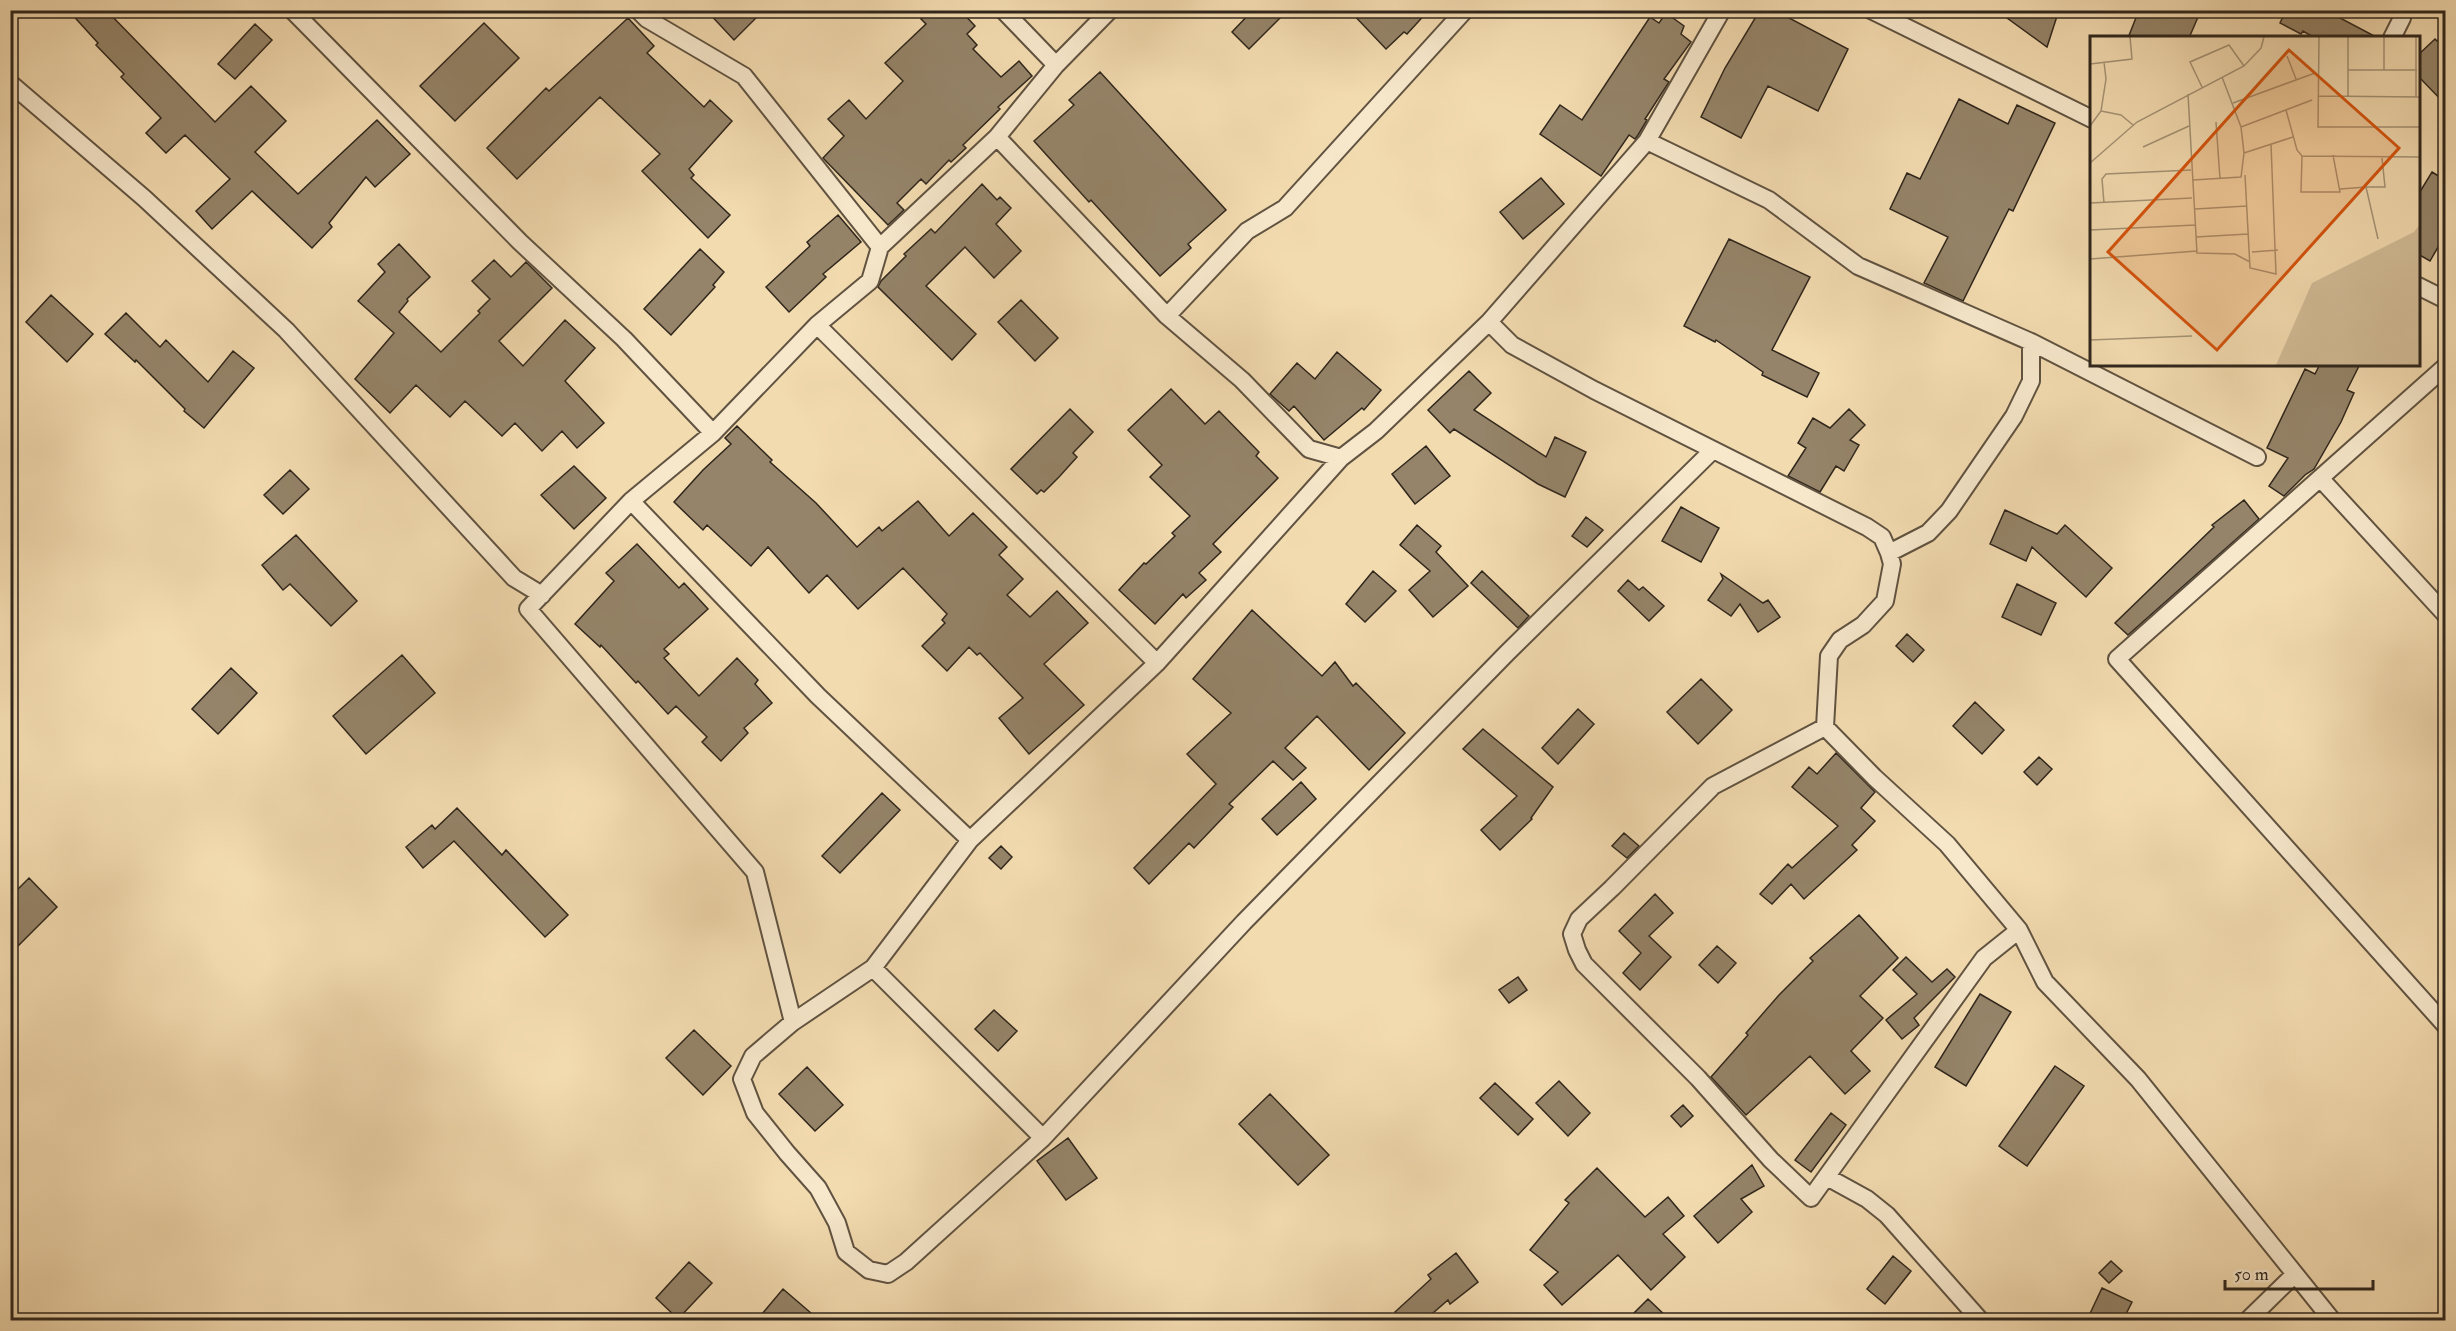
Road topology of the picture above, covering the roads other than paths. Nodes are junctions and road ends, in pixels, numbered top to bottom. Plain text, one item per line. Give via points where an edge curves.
1 (292, 10) edge
2 (638, 10) edge
3 (1003, 10) edge
4 (1110, 10) edge
5 (1465, 10) edge
6 (1722, 10) edge
7 (1871, 10) edge
8 (2402, 18) dead end
9 (2393, 36) edge
10 (1056, 65) junction
11 (10, 82) edge
12 (2090, 119) edge
13 (998, 137) junction
14 (1647, 141) junction
15 (880, 247) junction
16 (2420, 287) edge
17 (2445, 300) edge
18 (1167, 316) junction
19 (1489, 322) junction
20 (817, 325) junction
21 (2031, 342) junction
22 (2445, 366) edge
23 (713, 433) junction
24 (1713, 450) junction
25 (2257, 457) dead end
26 (1341, 458) junction
27 (2320, 478) junction
28 (631, 501) junction
29 (1889, 553) junction
30 (542, 595) junction
31 (2445, 615) edge
32 (1157, 663) junction
33 (1825, 727) junction
34 (970, 840) junction
35 (2019, 930) junction
36 (873, 968) junction
37 (794, 1022) junction
38 (2445, 1026) edge
39 (1043, 1138) junction
40 (1827, 1177) junction
41 (2294, 1275) junction
42 (1980, 1320) edge
43 (2248, 1320) edge
44 (2332, 1320) edge

1 - 23 street via 520,242 624,339
2 - 15 street via 744,76
3 - 10 street
4 - 10 street
5 - 18 street via 1285,208 1247,231
6 - 14 street
7 - 12 street
8 - 9 street
10 - 13 street
11 - 30 street via 144,198 286,330 514,578
13 - 15 street
13 - 18 street
14 - 19 street
14 - 21 street via 1769,200 1858,266
15 - 20 street via 870,281
16 - 17 street
18 - 26 street via 1242,380 1309,449
19 - 24 street via 1512,345
19 - 26 street via 1376,431
20 - 23 street
20 - 32 street
21 - 25 street
21 - 29 street via 2031,381 2014,416 1949,511 1928,533
22 - 27 street
23 - 28 street
24 - 29 street via 1867,527 1882,537
24 - 39 street via 1507,653 1244,922
26 - 32 street
27 - 31 street
27 - 38 street via 2117,658
28 - 30 street
28 - 34 street via 818,696
29 - 33 street via 1892,564 1885,602 1863,625 1840,640 1829,656
30 - 37 street via 528,609 755,872
32 - 34 street
33 - 35 street via 1947,844
33 - 40 street via 1713,786 1579,919 1572,934 1584,964 1811,1198
34 - 36 street
35 - 40 street via 1984,958
35 - 41 street via 2046,982 2138,1080
36 - 37 street
36 - 39 street
37 - 39 street via 753,1056 742,1079 756,1113 818,1188 837,1223 846,1252 869,1270 888,1274 906,1262
40 - 42 street via 1867,1198 1887,1215
41 - 43 street
41 - 44 street

